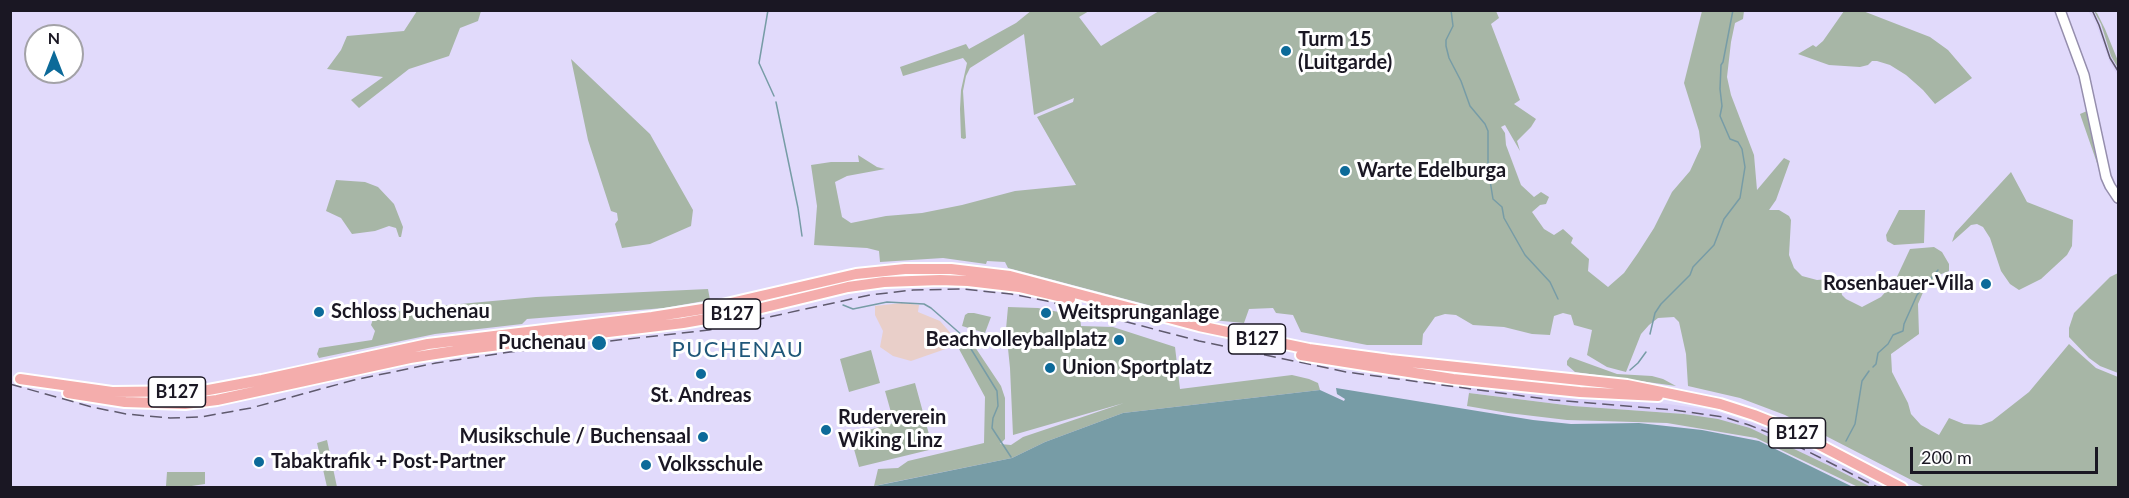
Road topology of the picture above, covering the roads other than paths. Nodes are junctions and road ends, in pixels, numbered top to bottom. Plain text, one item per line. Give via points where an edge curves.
1 (2060, 10) edge
2 (2118, 198) edge
3 (15, 377) edge
4 (1902, 488) edge

1 - 2 main road via 2084,75 2106,177
3 - 4 main road, B127 via 112,392 204,391 438,342 681,313 856,274 940,268 1010,276 1169,319 1309,349 1627,385 1738,409 1772,421

